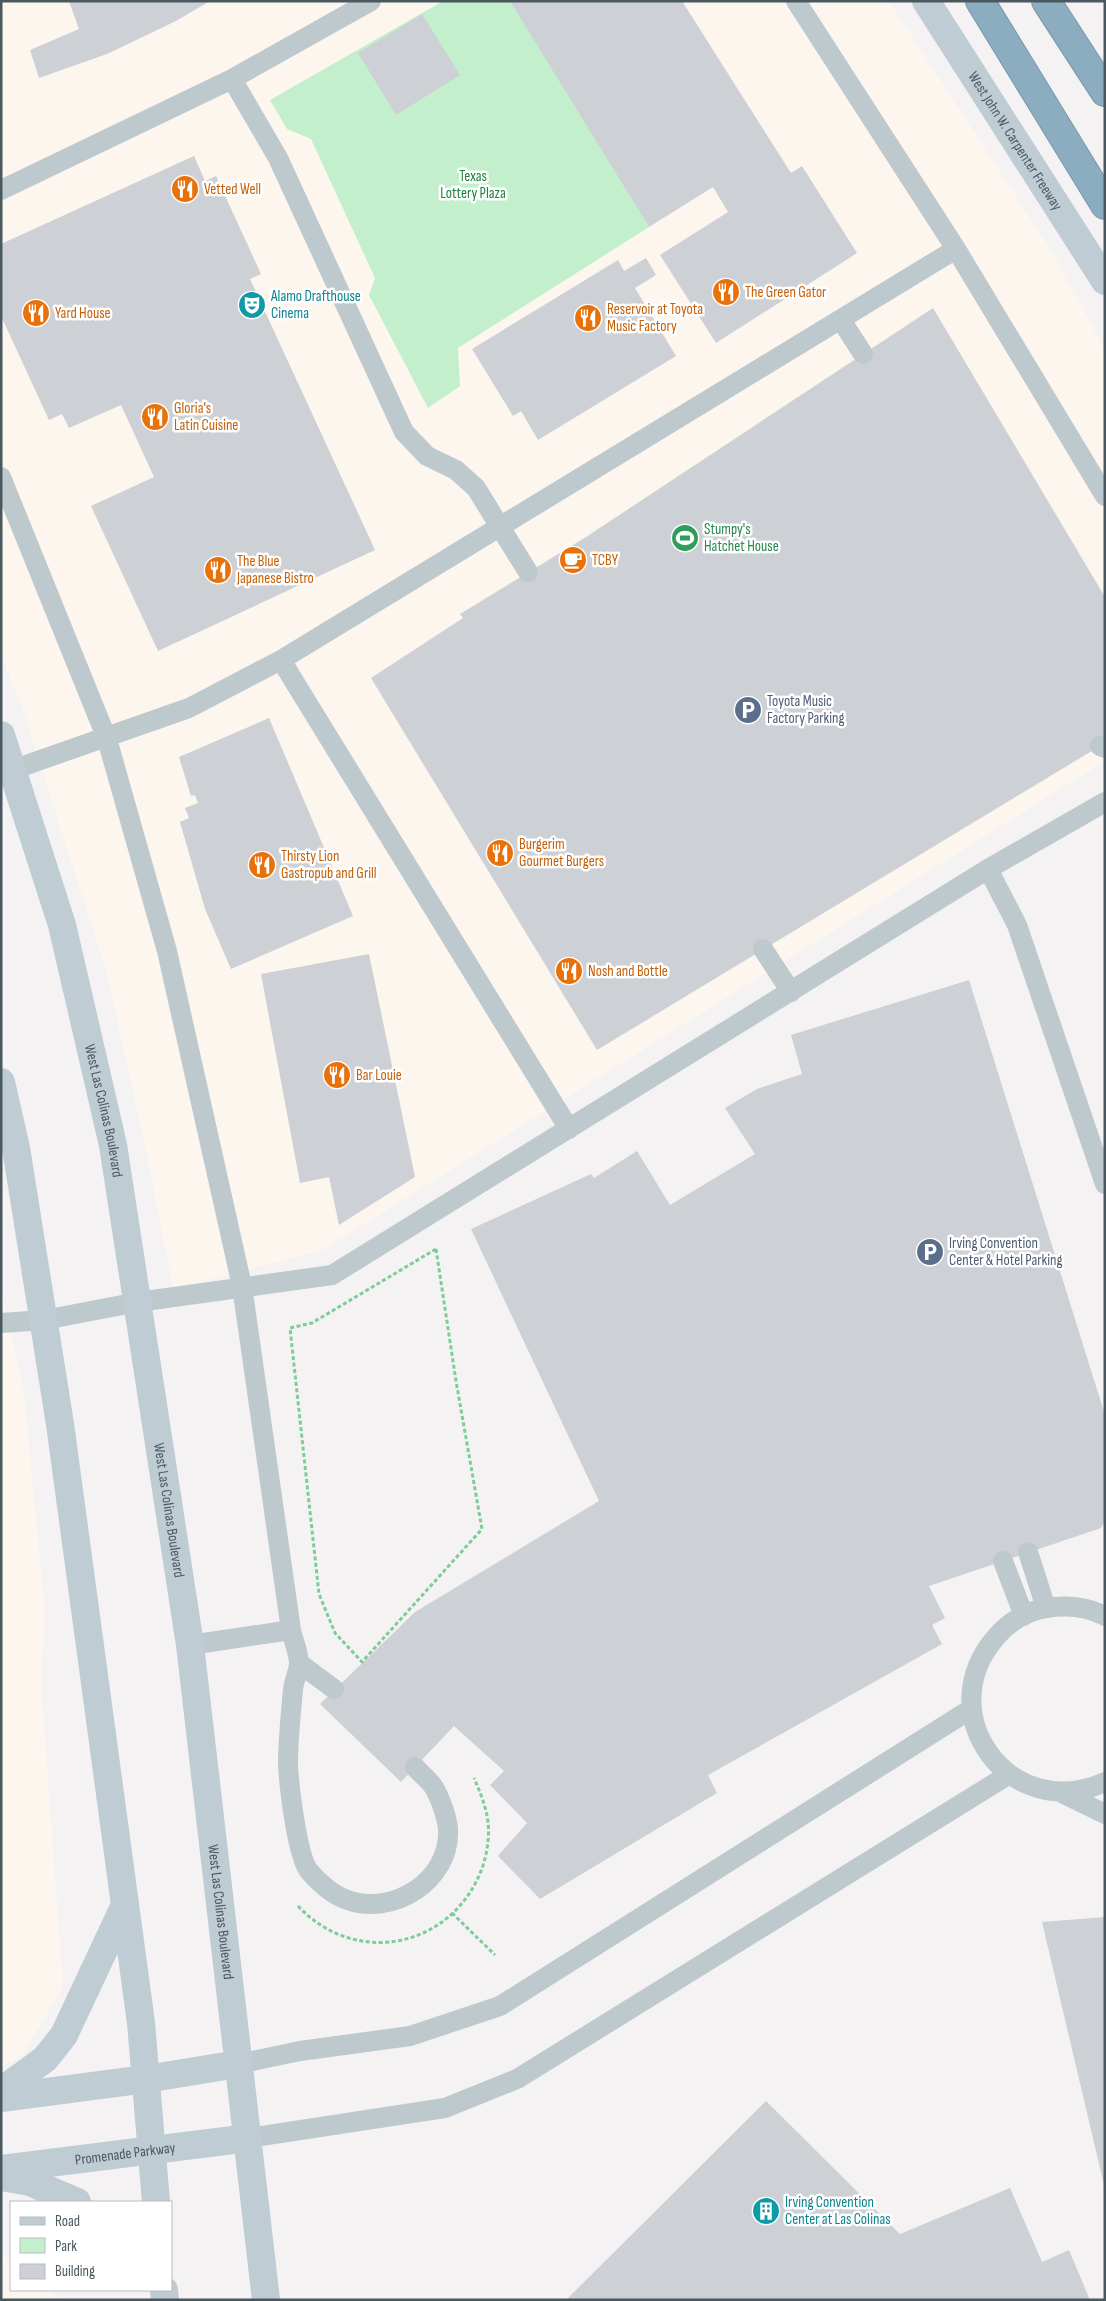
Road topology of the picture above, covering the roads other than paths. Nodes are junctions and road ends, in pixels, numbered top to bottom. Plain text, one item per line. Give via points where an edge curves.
1 (371, 1) edge
2 (796, 1) edge
3 (926, 1) edge
4 (980, 1) edge
5 (1046, 1) edge
6 (232, 79) junction
7 (1105, 92) edge
8 (1, 190) edge
9 (1105, 205) edge
10 (956, 249) junction
11 (1105, 281) edge
12 (840, 320) junction
13 (863, 354) dead end
14 (1, 477) edge
15 (1105, 496) edge
16 (500, 528) junction
17 (528, 572) dead end
18 (281, 660) junction
19 (1, 735) edge
20 (107, 739) junction
21 (7, 771) edge
22 (1105, 802) edge
23 (988, 869) junction
24 (763, 949) dead end
25 (791, 992) junction
26 (1, 1082) edge
27 (569, 1129) junction
28 (1105, 1184) edge
29 (242, 1286) junction
30 (138, 1302) junction
31 (44, 1320) junction
32 (1, 1323) edge
33 (1028, 1552) dead end
34 (1003, 1561) dead end
35 (1046, 1608) junction
36 (1024, 1616) junction
37 (1105, 1616) edge
38 (291, 1630) junction
39 (190, 1645) junction
40 (299, 1663) junction
41 (334, 1690) dead end
42 (970, 1709) junction
43 (415, 1767) dead end
44 (1008, 1775) junction
45 (1105, 1782) edge
46 (1062, 1793) junction
47 (1105, 1814) edge
48 (125, 1905) junction
49 (238, 2064) junction
50 (146, 2080) junction
51 (1, 2091) edge
52 (1, 2098) edge
53 (249, 2138) junction
54 (153, 2151) junction
55 (1, 2169) edge
56 (1, 2177) edge
57 (75, 2201) edge
58 (156, 2201) edge
59 (266, 2300) edge

1 - 6 lane
2 - 10 lane
3 - 11 main road, West John W. Carpenter Freeway
4 - 9 highway
5 - 7 highway
6 - 8 lane
6 - 16 lane via 278,158 404,432 427,456 456,470 476,488
10 - 12 lane
10 - 15 lane
12 - 13 lane
12 - 16 lane
14 - 20 lane
16 - 17 lane
16 - 18 lane
18 - 20 lane via 189,708
18 - 27 lane
19 - 21 main road, West Las Colinas Boulevard
20 - 21 lane
20 - 29 lane via 167,951
21 - 30 main road, West Las Colinas Boulevard via 62,924 113,1145
22 - 23 lane
23 - 25 lane
23 - 28 lane via 1017,925
24 - 25 lane
25 - 27 lane
26 - 31 main road via 16,1148
27 - 29 lane via 332,1275
29 - 30 lane
29 - 38 lane
30 - 31 lane
30 - 39 main road, West Las Colinas Boulevard
31 - 32 lane
31 - 48 main road
33 - 35 lane
34 - 36 lane
35 - 36 lane
35 - 37 lane via 1065,1606 1096,1611
36 - 42 lane via 1006,1626 985,1649 973,1677
38 - 39 lane
38 - 40 lane
39 - 49 main road, West Las Colinas Boulevard
40 - 41 lane
40 - 43 lane via 293,1685 288,1765 298,1837 309,1870 343,1899 377,1905 398,1901 432,1876 442,1860 448,1828 433,1787
42 - 44 lane via 985,1749
42 - 49 lane via 500,2006 410,2036 300,2051
44 - 46 lane via 1033,1788
44 - 53 lane via 517,2079 445,2108
45 - 46 lane via 1090,1789
46 - 47 lane
48 - 50 main road
48 - 51 main road via 64,2035 45,2059
49 - 50 main road
49 - 53 main road, West Las Colinas Boulevard
50 - 52 main road
50 - 54 main road
53 - 54 main road, Promenade Parkway
53 - 59 main road, West Las Colinas Boulevard
54 - 55 main road, Promenade Parkway
54 - 58 main road
56 - 57 main road via 30,2182

